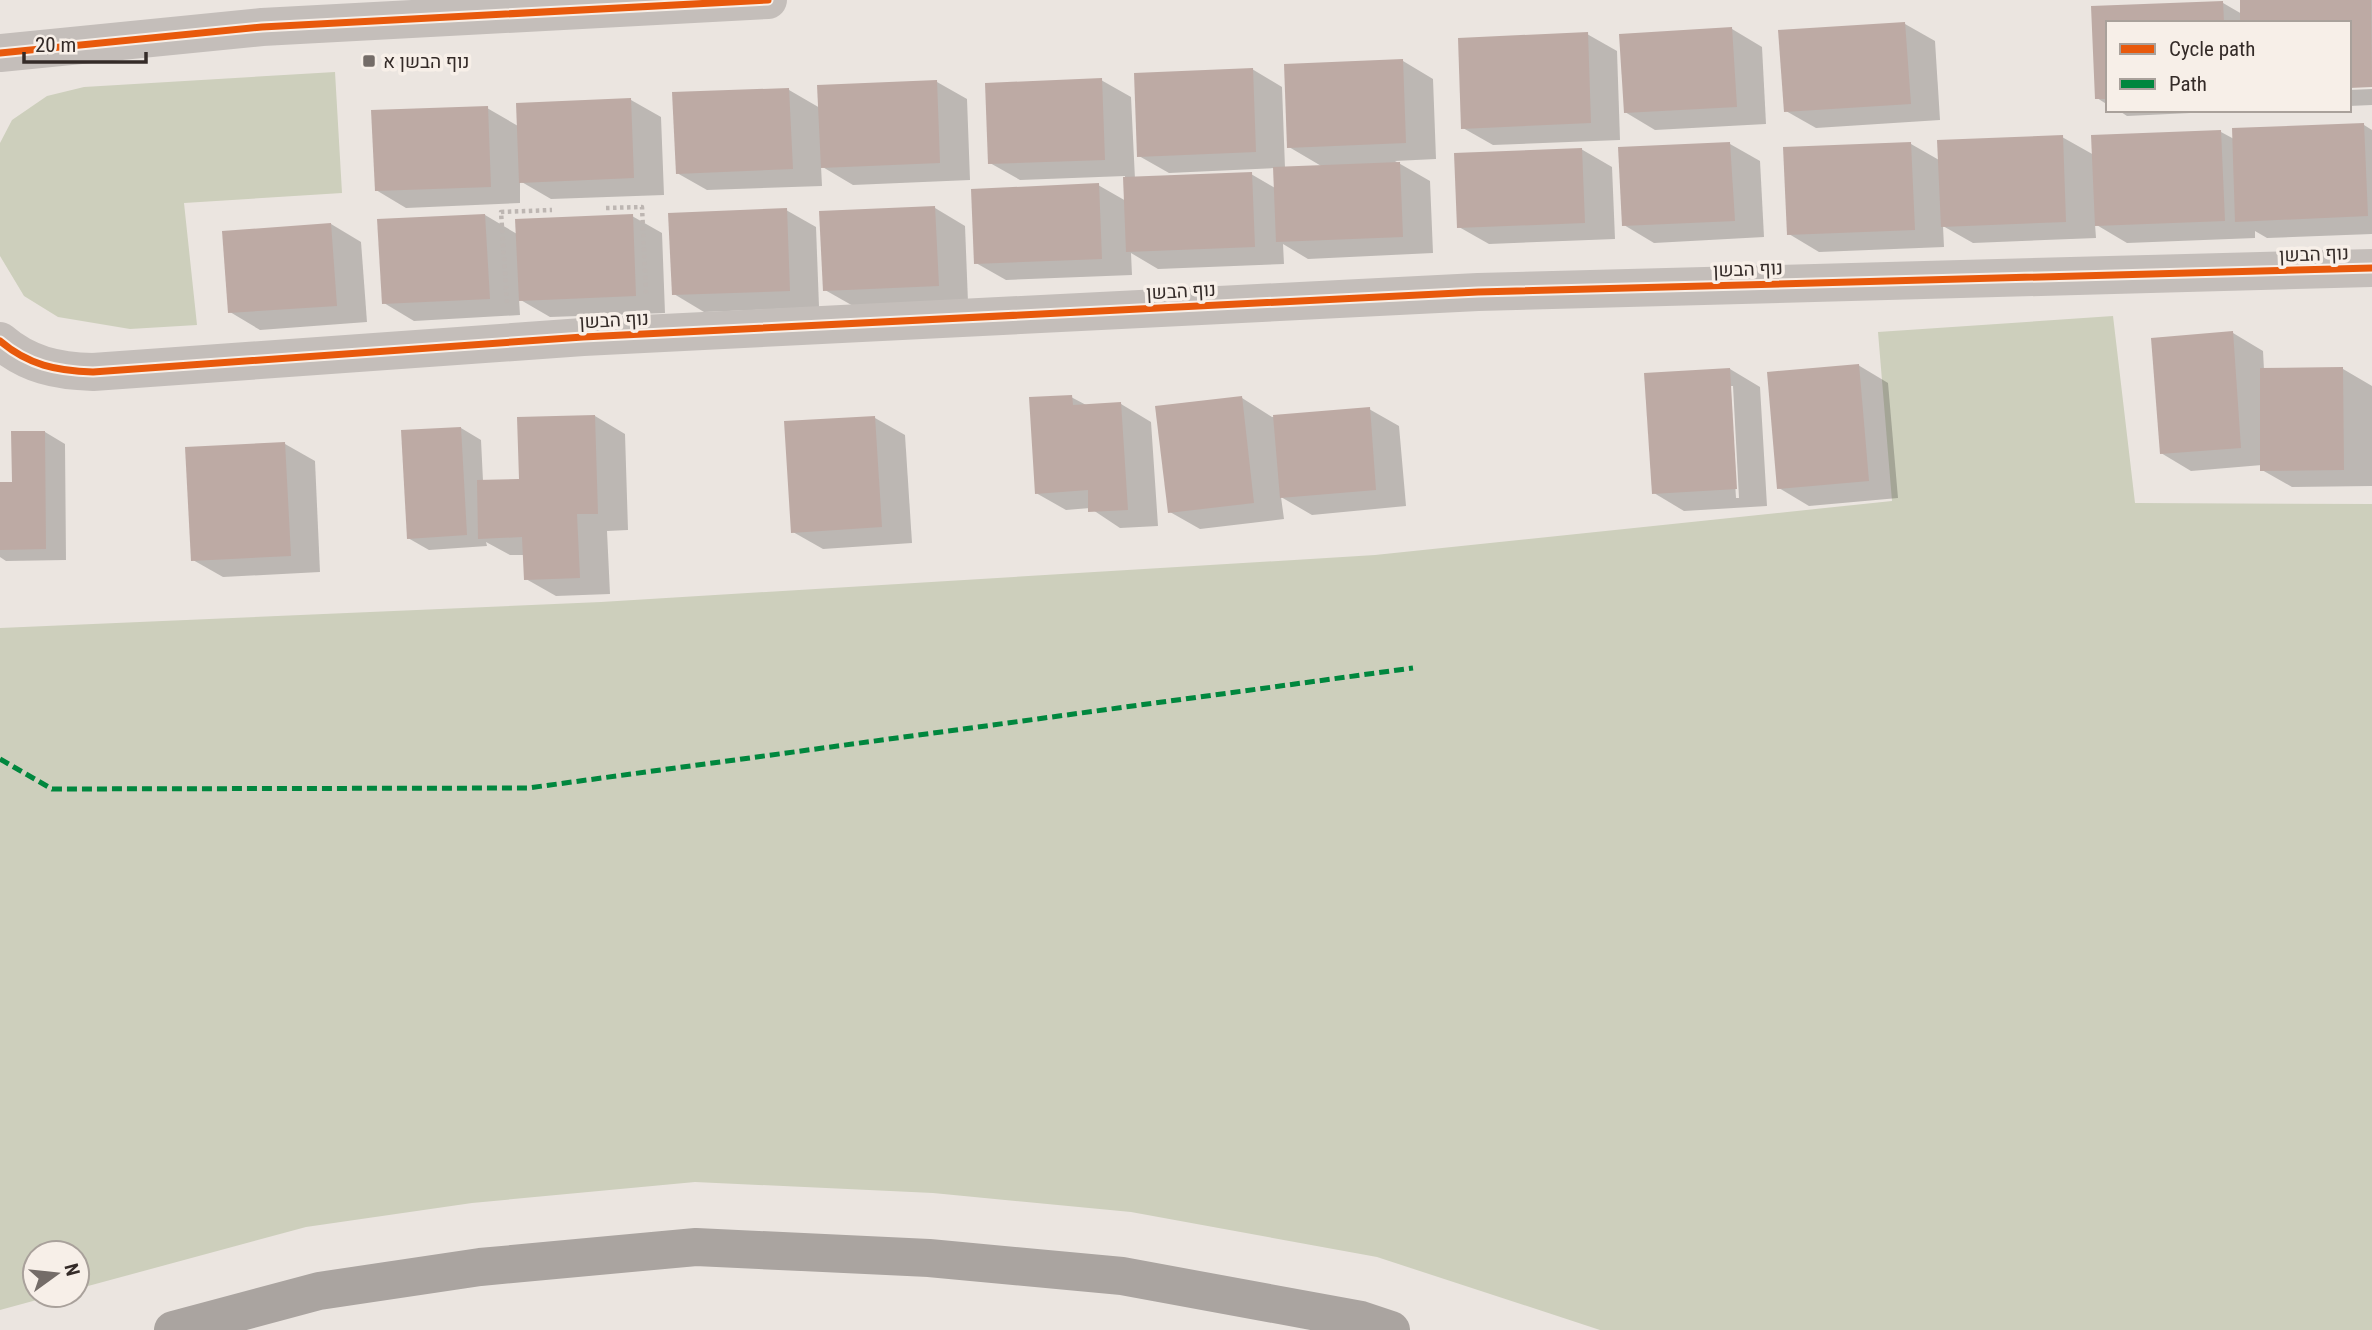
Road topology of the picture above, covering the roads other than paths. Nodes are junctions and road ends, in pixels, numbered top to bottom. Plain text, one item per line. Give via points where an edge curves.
1 (768, 0) edge
2 (0, 53) edge
3 (2372, 268) edge
4 (0, 341) edge
5 (173, 1330) edge
6 (1391, 1330) edge

1 - 2 street via 262,27
3 - 4 street, נוף הבשן via 1478,292 583,337 93,372 63,371 30,362
5 - 6 highway via 319,1291 480,1267 696,1247 929,1258 1122,1276 1361,1320

